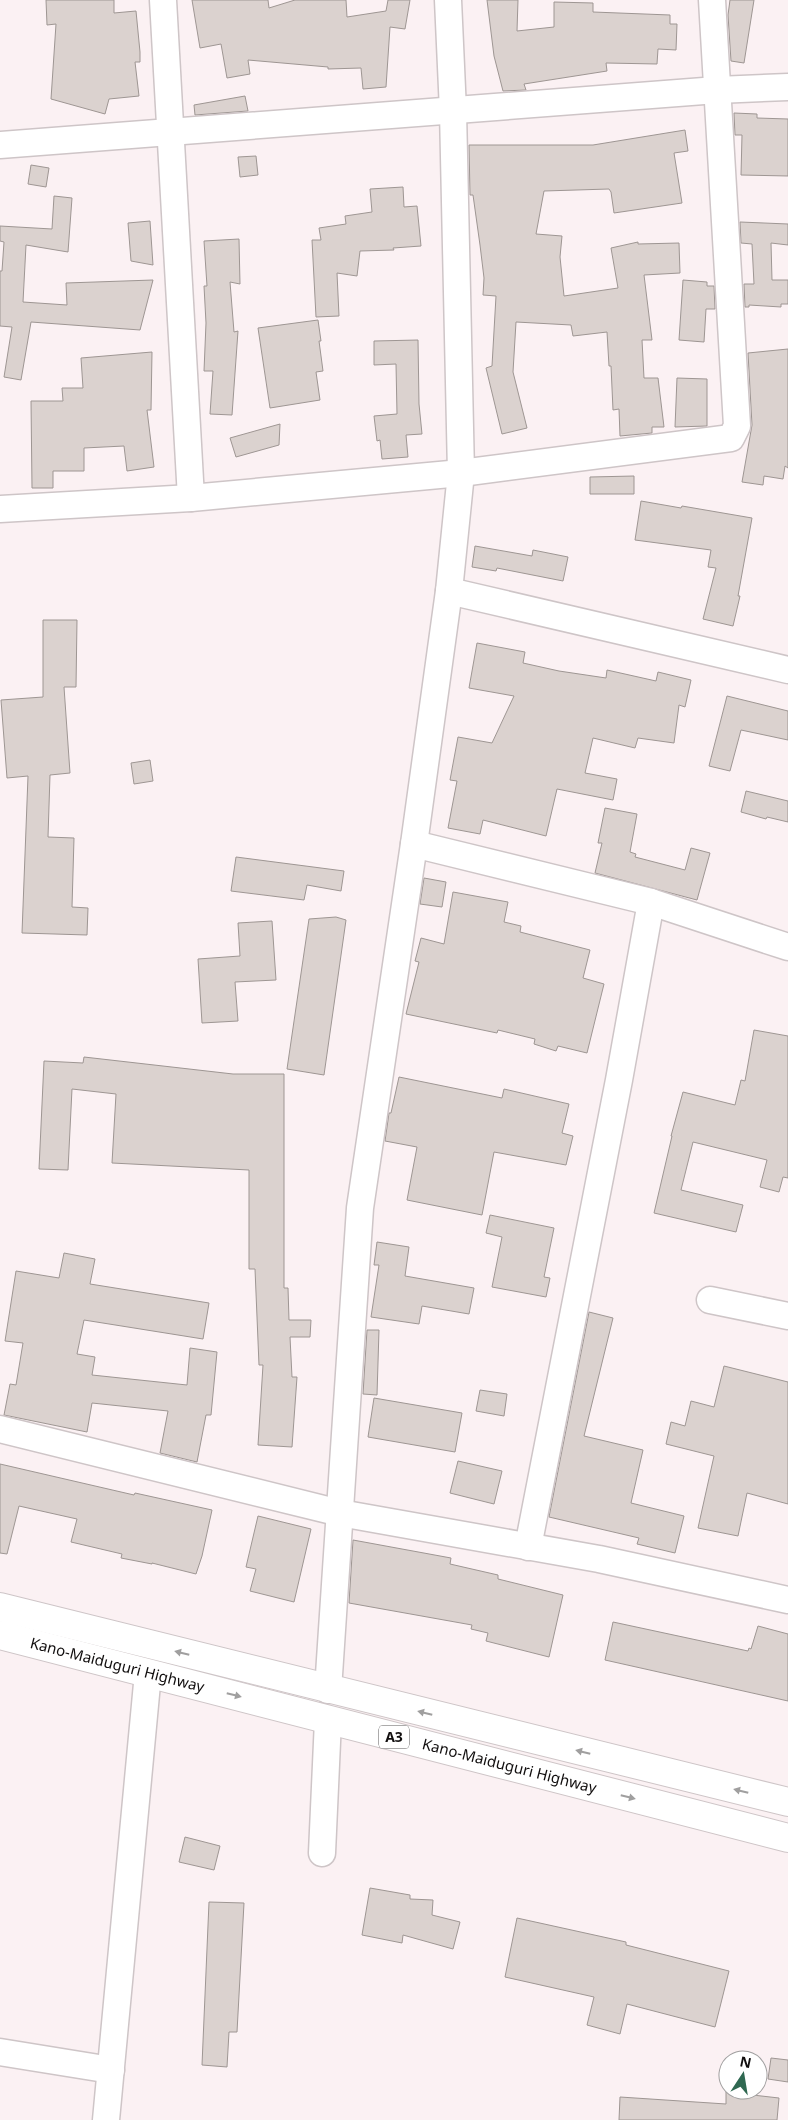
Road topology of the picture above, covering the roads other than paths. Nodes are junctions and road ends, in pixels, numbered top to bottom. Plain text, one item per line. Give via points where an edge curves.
1 (163, 0) edge
2 (448, 0) edge
3 (712, 0) edge
4 (788, 87) edge
5 (717, 90) junction
6 (453, 112) junction
7 (170, 132) junction
8 (0, 145) edge
9 (461, 473) junction
10 (191, 498) junction
11 (0, 508) edge
12 (449, 591) junction
13 (788, 670) edge
14 (414, 844) junction
15 (651, 902) junction
16 (788, 948) edge
17 (710, 1300) dead end
18 (788, 1316) edge
19 (0, 1429) edge
20 (340, 1513) junction
21 (528, 1546) junction
22 (788, 1600) edge
23 (0, 1607) edge
24 (0, 1635) edge
25 (148, 1673) junction
26 (328, 1690) junction
27 (328, 1720) junction
28 (788, 1802) edge
29 (788, 1838) edge
30 (322, 1853) dead end
31 (0, 2052) edge
32 (110, 2070) junction
33 (106, 2120) edge

1 - 7 street
2 - 6 street
3 - 5 street
4 - 5 street
5 - 6 street
5 - 9 street via 735,433 731,438
6 - 7 street
6 - 9 street
7 - 8 street
7 - 10 street
9 - 10 street
9 - 12 street
10 - 11 street
12 - 13 street
12 - 14 street
14 - 15 street
14 - 20 street via 360,1208
15 - 16 street
15 - 21 street
17 - 18 street
19 - 20 street
20 - 21 street
20 - 26 street
21 - 22 street
26 -> 23 highway, Kano-Maiduguri Highway / A3
24 - 25 highway, Kano-Maiduguri Highway / A3
25 -> 27 highway, Kano-Maiduguri Highway / A3
25 - 32 street
28 -> 26 highway, Kano-Maiduguri Highway / A3
27 -> 29 highway, Kano-Maiduguri Highway / A3
27 - 30 street
31 - 32 street
32 - 33 street

